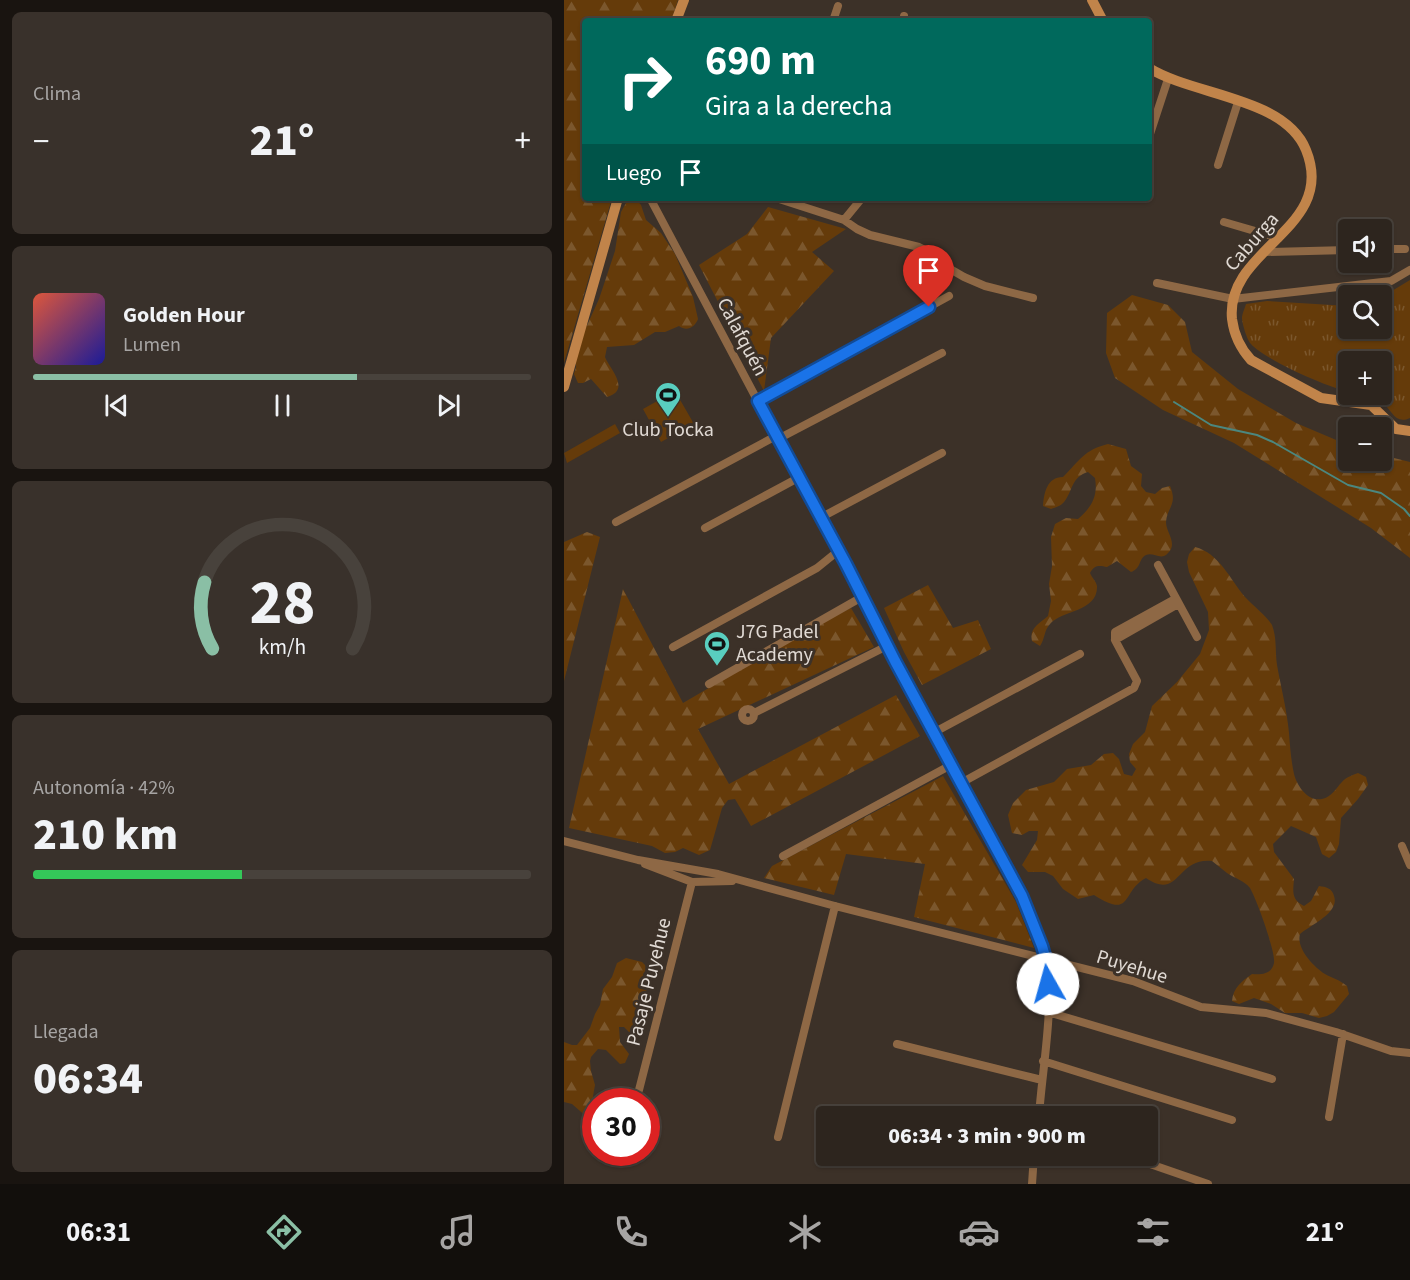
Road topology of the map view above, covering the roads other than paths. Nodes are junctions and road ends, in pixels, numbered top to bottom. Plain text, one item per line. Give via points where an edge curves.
1 (684, 0) edge
2 (1092, 0) edge
3 (838, 6) dead end
4 (677, 18) edge
5 (834, 18) edge
6 (1101, 18) edge
7 (1152, 70) edge
8 (1168, 79) junction
9 (1238, 102) junction
10 (1152, 128) edge
11 (1218, 165) dead end
12 (617, 201) edge
13 (652, 201) edge
14 (785, 201) edge
15 (860, 201) edge
16 (844, 220) junction
17 (1224, 222) dead end
18 (1279, 238) junction
19 (1392, 249) edge
20 (1405, 249) dead end
21 (1338, 250) edge
22 (1265, 252) junction
23 (1410, 270) edge
24 (1157, 283) dead end
25 (949, 296) dead end
26 (1033, 298) dead end
27 (1233, 299) junction
28 (942, 353) dead end
29 (564, 387) edge
30 (758, 401) junction
31 (1410, 431) edge
32 (777, 438) junction
33 (942, 453) dead end
34 (798, 478) junction
35 (820, 518) junction
36 (616, 522) dead end
37 (705, 528) dead end
38 (838, 551) junction
39 (1158, 565) dead end
40 (862, 597) junction
41 (1177, 601) junction
42 (1197, 637) dead end
43 (887, 646) junction
44 (673, 647) dead end
45 (1080, 654) dead end
46 (709, 684) dead end
47 (754, 713) dead end
48 (933, 733) junction
49 (951, 765) junction
50 (961, 783) junction
51 (564, 841) edge
52 (1402, 846) dead end
53 (783, 856) dead end
54 (638, 860) junction
55 (1410, 865) edge
56 (739, 880) junction
57 (692, 882) junction
58 (835, 906) junction
59 (1046, 960) junction
60 (1048, 1012) junction
61 (1343, 1034) junction
62 (897, 1044) dead end
63 (1410, 1053) edge
64 (1043, 1061) junction
65 (1272, 1079) dead end
66 (1042, 1080) junction
67 (640, 1088) edge
68 (1040, 1106) edge
69 (1329, 1118) dead end
70 (1232, 1120) dead end
71 (778, 1137) dead end
72 (1033, 1166) edge
73 (1156, 1166) edge
74 (1032, 1184) edge
75 (1208, 1184) edge

1 - 4 street
2 - 6 street
3 - 5 street
7 - 8 street, Caburga
8 - 9 street, Caburga
8 - 10 street
9 - 11 street
9 - 18 street, Caburga via 1282,119 1299,137 1309,159 1311,183 1307,199 1301,213
12 - 29 street
13 - 30 street, Calafquén
14 - 16 street
15 - 16 street
16 - 26 street via 870,235 919,247 984,286
17 - 18 street
18 - 22 street, Caburga
19 - 20 street
21 - 22 street
22 - 27 street, Caburga via 1244,274
23 - 27 street via 1391,281
24 - 27 street
25 - 30 street
27 - 31 street, Caburga via 1238,342 1251,360 1321,398 1371,405 1396,429
28 - 32 street
30 - 32 street, Calafquén
32 - 34 street, Calafquén
32 - 36 street
33 - 35 street
34 - 35 street, Calafquén
34 - 37 street
35 - 38 street, Calafquén
38 - 40 street, Calafquén
38 - 44 street via 817,568
39 - 41 street
40 - 43 street, Calafquén
40 - 46 street
41 - 42 street
41 - 50 street via 1115,640 1136,686
43 - 47 street
43 - 48 street, Calafquén
45 - 48 street
48 - 49 street, Calafquén
49 - 50 street, Calafquén
49 - 53 street
50 - 59 street, Calafquén via 1022,896
51 - 54 street, Puyehue
52 - 55 street
54 - 56 street, Puyehue
54 - 57 street, Puyehue
56 - 57 street, Puyehue
56 - 58 street, Puyehue
57 - 67 street, Pasaje Puyehue
58 - 59 street, Puyehue
58 - 71 street
59 - 60 street, Calafquén
59 - 61 street, Puyehue via 1146,985 1184,1003 1266,1014
60 - 64 street, Calafquén
60 - 65 street
61 - 63 street, Puyehue via 1391,1051
61 - 69 street
62 - 66 street
64 - 66 street, Calafquén
64 - 70 street
66 - 68 street, Calafquén
72 - 74 street
73 - 75 street

